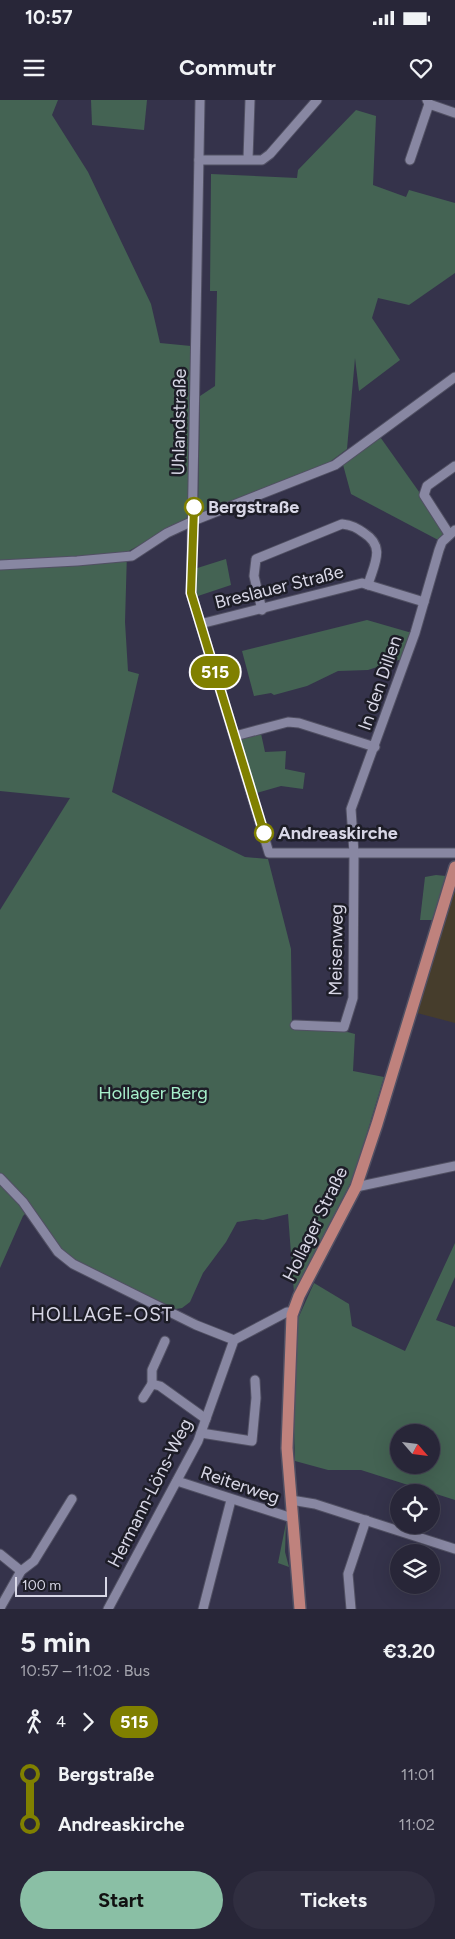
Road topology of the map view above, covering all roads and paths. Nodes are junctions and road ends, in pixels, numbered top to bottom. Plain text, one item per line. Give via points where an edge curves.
1 (200, 100) edge
2 (250, 100) edge
3 (317, 100) edge
4 (428, 102) edge
5 (455, 113) edge
6 (248, 159) junction
7 (199, 160) junction
8 (410, 160) dead end
9 (455, 377) edge
10 (455, 466) edge
11 (193, 520) junction
12 (452, 532) edge
13 (0, 565) edge
14 (368, 585) junction
15 (424, 602) junction
16 (262, 610) junction
17 (200, 624) junction
18 (235, 736) junction
19 (374, 747) junction
20 (354, 853) junction
21 (455, 853) edge
22 (455, 867) edge
23 (295, 1025) dead end
24 (455, 1166) edge
25 (0, 1178) edge
26 (356, 1187) junction
27 (293, 1312) junction
28 (234, 1340) junction
29 (165, 1341) dead end
30 (255, 1380) dead end
31 (152, 1384) junction
32 (143, 1398) dead end
33 (206, 1419) junction
34 (201, 1433) junction
35 (177, 1480) junction
36 (72, 1499) dead end
37 (231, 1500) junction
38 (291, 1500) junction
39 (292, 1518) junction
40 (366, 1520) junction
41 (455, 1549) edge
42 (0, 1554) edge
43 (21, 1571) junction
44 (0, 1608) edge
45 (108, 1609) edge
46 (202, 1609) edge
47 (300, 1609) edge
48 (351, 1609) edge

1 - 7 street, Uhlandstraße
2 - 6 street
3 - 6 street via 270,154 262,160
4 - 5 street
4 - 8 street
6 - 7 street
7 - 11 street, Uhlandstraße
9 - 11 street via 335,465
10 - 12 street via 427,486 424,495
11 - 13 street via 132,556
11 - 17 street, Uhlandstraße via 191,593
12 - 15 street, In den Dillen via 442,542
14 - 15 street, Breslauer Straße
14 - 16 street, Breslauer Straße
14 - 16 street via 377,545 374,539 354,526 342,524 256,559 254,576
15 - 19 street, In den Dillen
16 - 17 street, Breslauer Straße
17 - 18 street, Uhlandstraße
18 - 19 street via 288,722
18 - 20 street, Uhlandstraße via 269,853
19 - 20 street, In den Dillen via 351,809
20 - 21 street
20 - 23 street, Meisenweg via 353,998 347,1022 344,1027
22 - 26 main road, Hollager Straße
24 - 26 street
25 - 28 street via 23,1202 58,1252 73,1264
26 - 27 main road, Hollager Straße
27 - 28 street via 287,1312
27 - 38 main road, Hollager Straße via 287,1448
28 - 33 street, Hermann-Löns-Weg
29 - 31 street via 152,1370
30 - 34 street via 252,1441
31 - 32 street
31 - 33 street via 160,1386
33 - 34 street, Hermann-Löns-Weg
34 - 35 street, Hermann-Löns-Weg
35 - 37 street, Reiterweg
35 - 45 street, Hermann-Löns-Weg
36 - 43 street via 34,1561
37 - 39 street, Reiterweg
37 - 46 street
38 - 39 main road, Hollager Straße
38 - 40 street via 302,1500
39 - 47 main road, Hollager Straße
40 - 41 street
40 - 48 street via 348,1574
42 - 43 street
43 - 44 street

